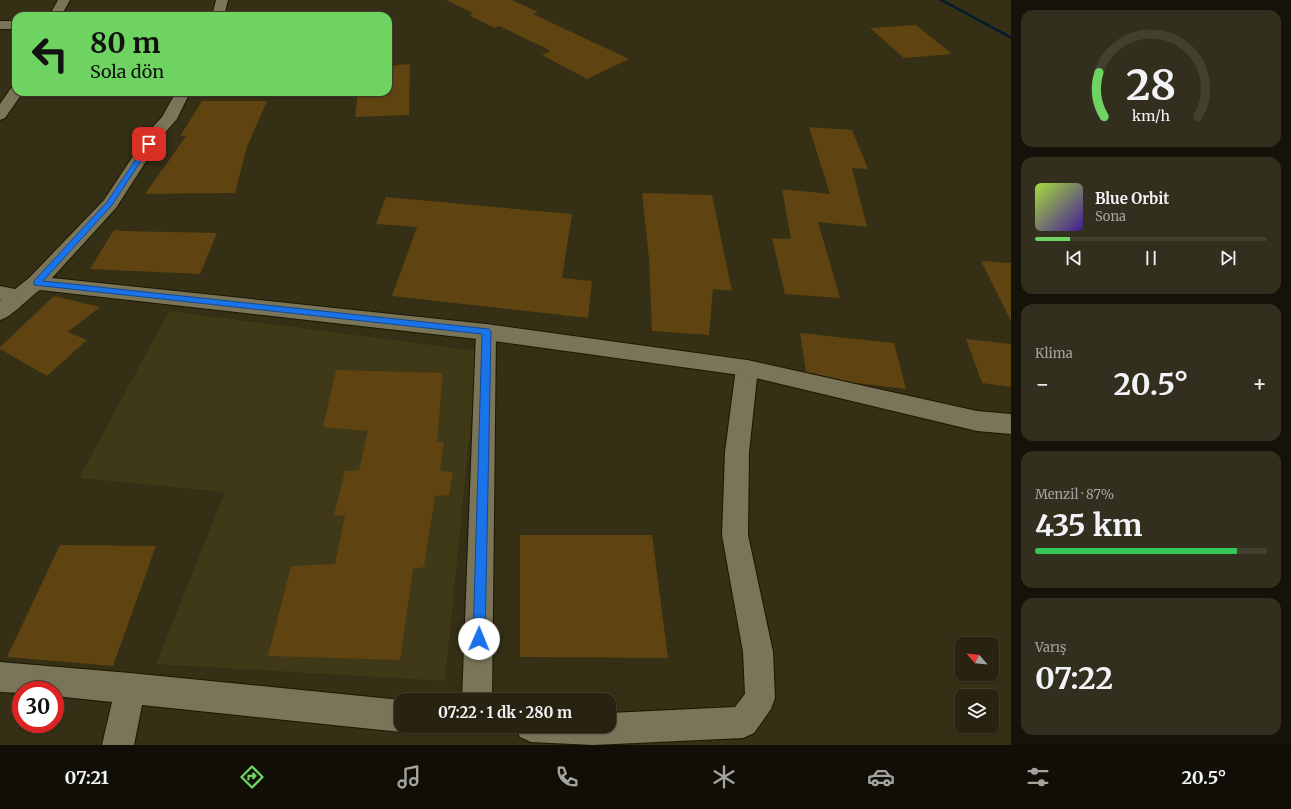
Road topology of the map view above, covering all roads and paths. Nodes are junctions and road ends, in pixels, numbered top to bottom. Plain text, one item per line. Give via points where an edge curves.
1 (64, 0) edge
2 (222, 0) edge
3 (57, 12) edge
4 (219, 12) edge
5 (0, 24) edge
6 (12, 25) edge
7 (13, 96) edge
8 (181, 96) edge
9 (0, 115) edge
10 (36, 283) junction
11 (9, 294) edge
12 (0, 313) edge
13 (486, 332) junction
14 (747, 368) junction
15 (1011, 424) edge
16 (0, 678) edge
17 (130, 688) junction
18 (477, 693) edge
19 (394, 715) edge
20 (616, 728) edge
21 (118, 745) edge

1 - 3 street
2 - 4 street
5 - 6 street
7 - 9 street
8 - 10 street via 169,119 157,132 110,204
10 - 11 street
10 - 13 street
11 - 12 street
13 - 14 street
13 - 18 street
14 - 15 street via 977,421
14 - 20 street via 737,452 735,535 758,652 760,698 743,722
16 - 17 street
17 - 19 street
17 - 21 street

